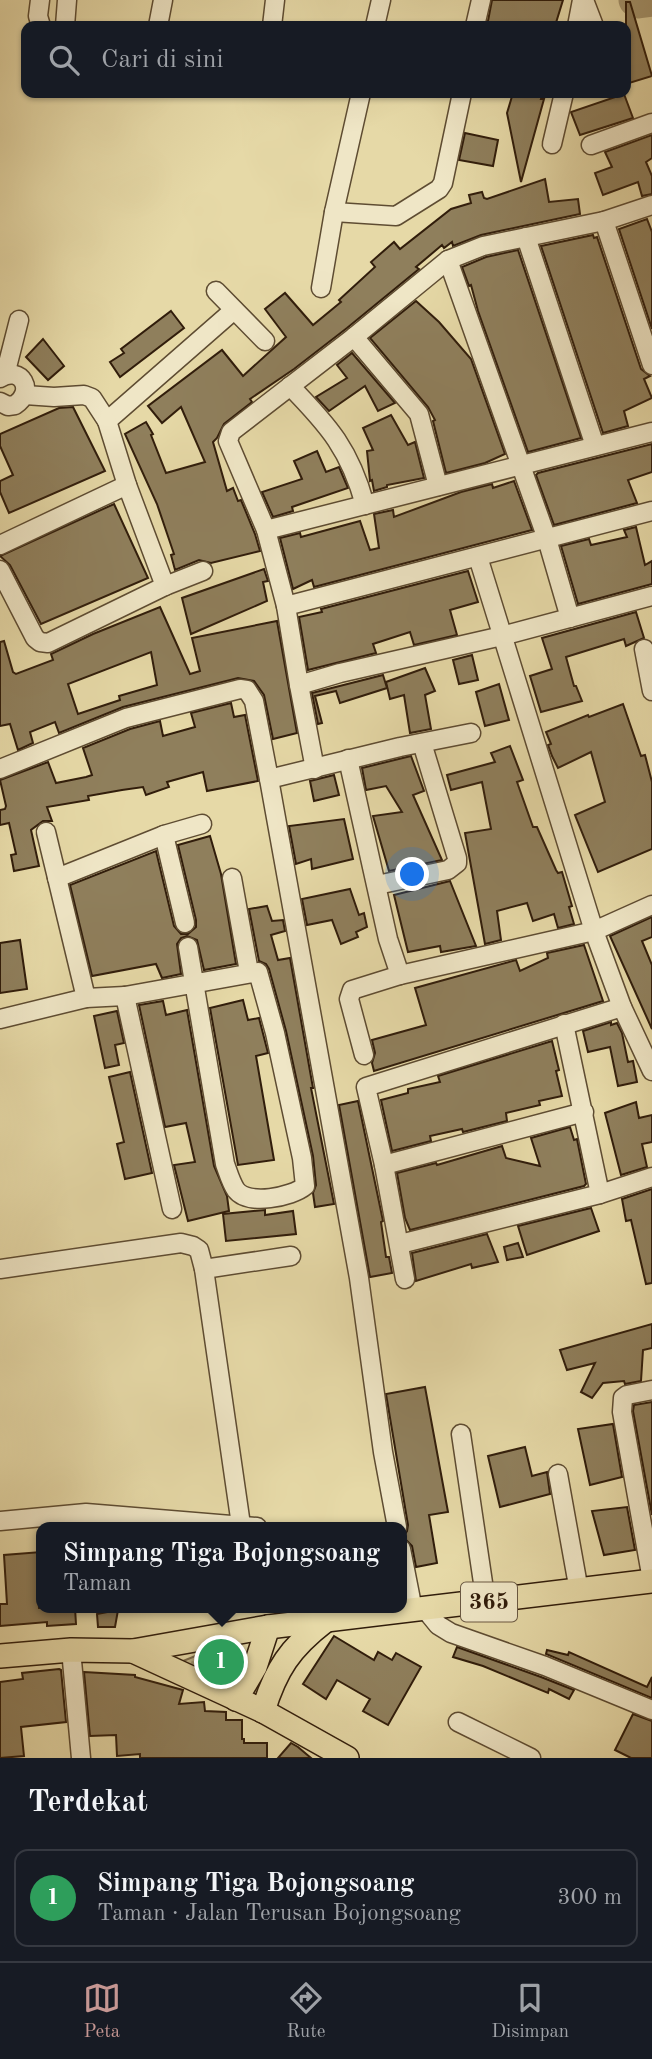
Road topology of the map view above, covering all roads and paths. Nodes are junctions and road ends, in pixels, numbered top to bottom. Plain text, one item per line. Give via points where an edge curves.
1 (40, 0) edge
2 (67, 0) edge
3 (163, 0) edge
4 (275, 0) edge
5 (381, 0) edge
6 (481, 0) edge
7 (583, 0) edge
8 (40, 21) edge
9 (65, 21) edge
10 (159, 21) edge
11 (273, 21) edge
12 (376, 21) edge
13 (476, 21) edge
14 (578, 21) edge
15 (592, 21) edge
16 (360, 98) edge
17 (461, 98) edge
18 (563, 98) edge
19 (652, 122) edge
20 (552, 144) dead end
21 (591, 145) dead end
22 (652, 205) edge
23 (334, 212) junction
24 (604, 221) junction
25 (526, 237) junction
26 (448, 260) junction
27 (321, 288) dead end
28 (216, 291) dead end
29 (234, 310) junction
30 (19, 320) dead end
31 (354, 337) junction
32 (265, 341) dead end
33 (652, 365) edge
34 (2, 376) edge
35 (290, 386) junction
36 (25, 395) junction
37 (0, 404) edge
38 (107, 421) junction
39 (652, 432) edge
40 (595, 446) junction
41 (520, 465) junction
42 (127, 485) junction
43 (438, 486) junction
44 (365, 505) junction
45 (652, 511) edge
46 (266, 530) junction
47 (547, 539) junction
48 (0, 545) edge
49 (478, 557) junction
50 (0, 570) edge
51 (202, 571) dead end
52 (165, 586) junction
53 (652, 596) edge
54 (286, 606) junction
55 (570, 618) junction
56 (502, 636) junction
57 (644, 649) dead end
58 (299, 685) junction
59 (652, 691) edge
60 (471, 733) dead end
61 (422, 743) junction
62 (348, 759) junction
63 (0, 769) edge
64 (315, 769) junction
65 (269, 779) junction
66 (202, 824) dead end
67 (46, 832) dead end
68 (164, 835) junction
69 (57, 878) junction
70 (232, 878) dead end
71 (377, 885) junction
72 (652, 905) edge
73 (185, 923) dead end
74 (594, 931) junction
75 (188, 947) dead end
76 (249, 972) junction
77 (400, 975) junction
78 (196, 985) junction
79 (125, 996) junction
80 (86, 998) junction
81 (622, 1007) junction
82 (0, 1019) edge
83 (564, 1024) junction
84 (364, 1055) dead end
85 (652, 1070) edge
86 (584, 1112) junction
87 (384, 1166) junction
88 (652, 1177) edge
89 (600, 1194) junction
90 (172, 1209) dead end
91 (400, 1244) junction
92 (291, 1256) dead end
93 (0, 1269) edge
94 (204, 1269) junction
95 (405, 1279) dead end
96 (652, 1390) edge
97 (461, 1434) dead end
98 (558, 1474) dead end
99 (0, 1521) edge
100 (199, 1522) edge
101 (248, 1522) edge
102 (396, 1522) edge
103 (407, 1569) edge
104 (652, 1580) edge
105 (579, 1591) junction
106 (486, 1602) junction
107 (407, 1610) edge
108 (419, 1610) junction
109 (369, 1613) edge
110 (326, 1621) junction
111 (268, 1627) junction
112 (71, 1650) junction
113 (133, 1651) junction
114 (0, 1656) edge
115 (236, 1699) junction
116 (652, 1710) edge
117 (262, 1711) junction
118 (458, 1721) dead end
119 (81, 1758) edge
120 (347, 1758) edge
121 (531, 1758) edge

1 - 8 street
2 - 9 street
3 - 10 street
4 - 11 street
5 - 12 street
6 - 13 street
7 - 14 street
7 - 15 street
16 - 23 street
17 - 23 street via 439,190 396,216
18 - 20 street
19 - 21 street
22 - 24 street
23 - 27 street
24 - 25 street
24 - 33 street
25 - 26 street via 483,246
25 - 40 street
26 - 31 street
26 - 41 street
28 - 29 street
29 - 32 street
29 - 38 street
30 - 34 street
31 - 35 street
31 - 43 street via 419,414
34 - 36 street via 19,376
35 - 44 street via 338,439
35 - 46 street via 231,432 228,441
36 - 37 street via 15,405
36 - 38 street via 83,395 92,398
38 - 42 street
39 - 40 street
40 - 41 street
41 - 43 street
41 - 47 street
42 - 48 street
42 - 52 street
43 - 44 street
44 - 46 street
45 - 47 street
46 - 54 street
47 - 49 street
47 - 55 street
49 - 54 street
49 - 56 street
50 - 52 street via 35,638 48,643
51 - 52 street
53 - 55 street
54 - 58 street
55 - 56 street
56 - 58 street
56 - 74 street
57 - 59 street
58 - 64 street
60 - 61 street
61 - 62 street
61 - 71 street via 457,863 448,870
62 - 64 street
62 - 71 street
63 - 65 street via 126,718 240,689 247,690 254,701
64 - 65 street
65 - 102 street via 359,1278
66 - 68 street
67 - 69 street
68 - 69 street
68 - 73 street
69 - 80 street
70 - 76 street
71 - 77 street
72 - 74 street
74 - 77 street
74 - 81 street
75 - 78 street
76 - 78 street
76 - 78 street via 259,974 302,1158 305,1186 274,1197 245,1197 237,1191 225,1164
77 - 84 street via 352,990 349,999
78 - 79 street
79 - 80 street
79 - 90 street
80 - 82 street
81 - 83 street
81 - 85 street
83 - 86 street
83 - 87 street via 366,1087
86 - 87 street
86 - 89 street
87 - 91 street
88 - 89 street
89 - 91 street
91 - 95 street
92 - 94 street
93 - 94 street via 181,1244 199,1250
94 - 101 street
96 - 104 street via 627,1395 622,1412
97 - 106 street
98 - 105 street
99 - 100 street via 86,1513
103 - 108 street
104 - 105 main road, 365
105 - 106 main road, 365
106 - 108 main road, 365
107 - 108 main road, 365
108 - 116 street via 452,1633
109 - 110 main road, 365
110 - 111 main road, 365
110 - 117 main road via 288,1654
111 - 113 main road, 365
111 - 115 main road via 255,1667
112 - 113 main road, 365
112 - 114 main road, 365
112 - 119 street
113 - 115 main road
115 - 117 main road
117 - 120 main road
118 - 121 street

